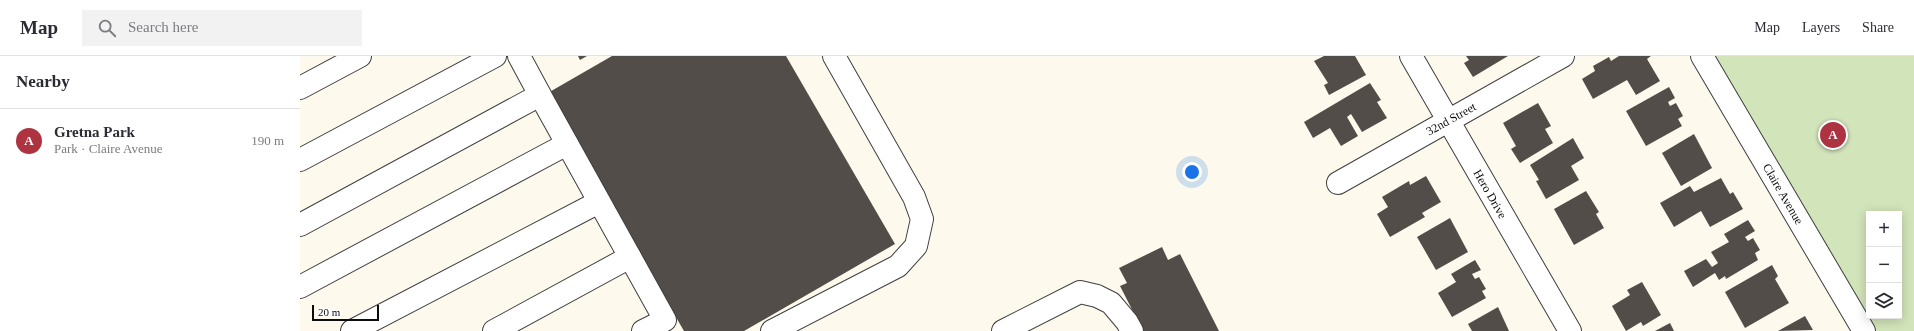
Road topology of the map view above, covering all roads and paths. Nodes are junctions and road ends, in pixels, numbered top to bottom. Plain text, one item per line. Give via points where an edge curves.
1 (360, 56) edge
2 (495, 56) edge
3 (519, 56) edge
4 (834, 56) edge
5 (1411, 56) edge
6 (1563, 56) edge
7 (1702, 56) edge
8 (300, 88) edge
9 (540, 95) junction
10 (1448, 121) junction
11 (567, 144) junction
12 (300, 160) edge
13 (1338, 183) dead end
14 (599, 202) junction
15 (300, 225) edge
16 (630, 257) junction
17 (300, 287) edge
18 (668, 325) edge
19 (352, 331) edge
20 (494, 331) edge
21 (643, 331) edge
22 (772, 331) edge
23 (1003, 331) edge
24 (1132, 331) edge
25 (1570, 331) edge
26 (1864, 331) edge

1 - 8 street
2 - 12 street
3 - 9 street
4 - 22 street via 914,197 922,219 916,246 898,266
5 - 10 street, Hero Drive
6 - 10 street, 32nd Street
7 - 26 street, Claire Avenue
9 - 11 street
9 - 15 street
10 - 13 street, 32nd Street
10 - 25 street, Hero Drive
11 - 14 street
11 - 17 street
14 - 16 street
14 - 19 street
16 - 18 street
16 - 20 street
18 - 21 street
23 - 24 street via 1080,292 1111,303

